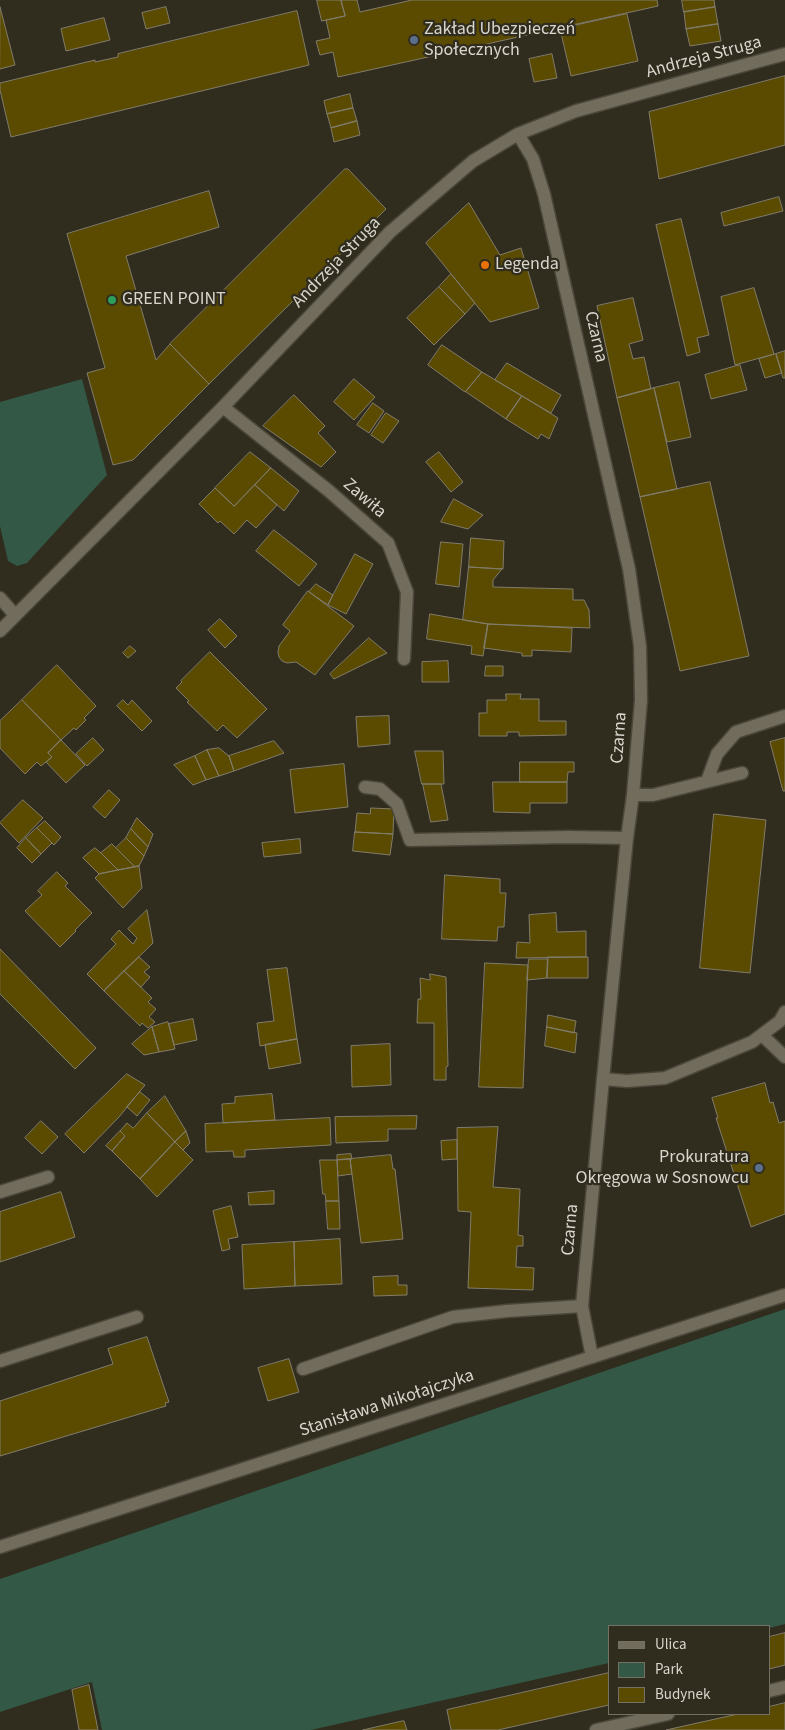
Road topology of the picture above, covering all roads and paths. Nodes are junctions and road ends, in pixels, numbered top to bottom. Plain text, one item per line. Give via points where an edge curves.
1 (785, 54) edge
2 (518, 134) junction
3 (223, 407) junction
4 (0, 598) edge
5 (15, 615) junction
6 (0, 631) edge
7 (404, 659) dead end
8 (785, 716) edge
9 (742, 774) dead end
10 (707, 781) junction
11 (364, 788) dead end
12 (633, 795) junction
13 (627, 838) junction
14 (785, 1012) edge
15 (762, 1035) junction
16 (785, 1057) edge
17 (603, 1079) junction
18 (48, 1177) dead end
19 (0, 1192) edge
20 (785, 1295) edge
21 (582, 1306) junction
22 (137, 1317) dead end
23 (592, 1357) junction
24 (0, 1361) edge
25 (303, 1369) dead end
26 (0, 1547) edge
27 (785, 1687) edge
28 (770, 1691) edge
29 (666, 1715) edge
30 (647, 1724) edge
31 (596, 1730) edge

1 - 2 street, Andrzeja Struga via 576,111
2 - 3 street, Andrzeja Struga via 474,161 390,232
2 - 12 street, Czarna via 533,159 544,194 629,570 640,646 640,700
3 - 5 street, Andrzeja Struga
3 - 7 street, Zawiła via 388,544 407,592
4 - 5 street
5 - 6 street, Andrzeja Struga
8 - 10 street via 736,732 717,754
9 - 10 street
10 - 12 street via 654,795
11 - 13 street via 380,789 397,804 410,840
12 - 13 street, Czarna
13 - 17 street, Czarna
14 - 15 street via 780,1021
15 - 16 street
15 - 17 street via 665,1078
17 - 21 street, Czarna
18 - 19 street
20 - 23 street, Stanisława Mikołajczyka
21 - 23 street, Czarna
21 - 25 street via 453,1317
22 - 24 street
23 - 26 street, Stanisława Mikołajczyka
27 - 28 street
29 - 30 street
30 - 31 street

